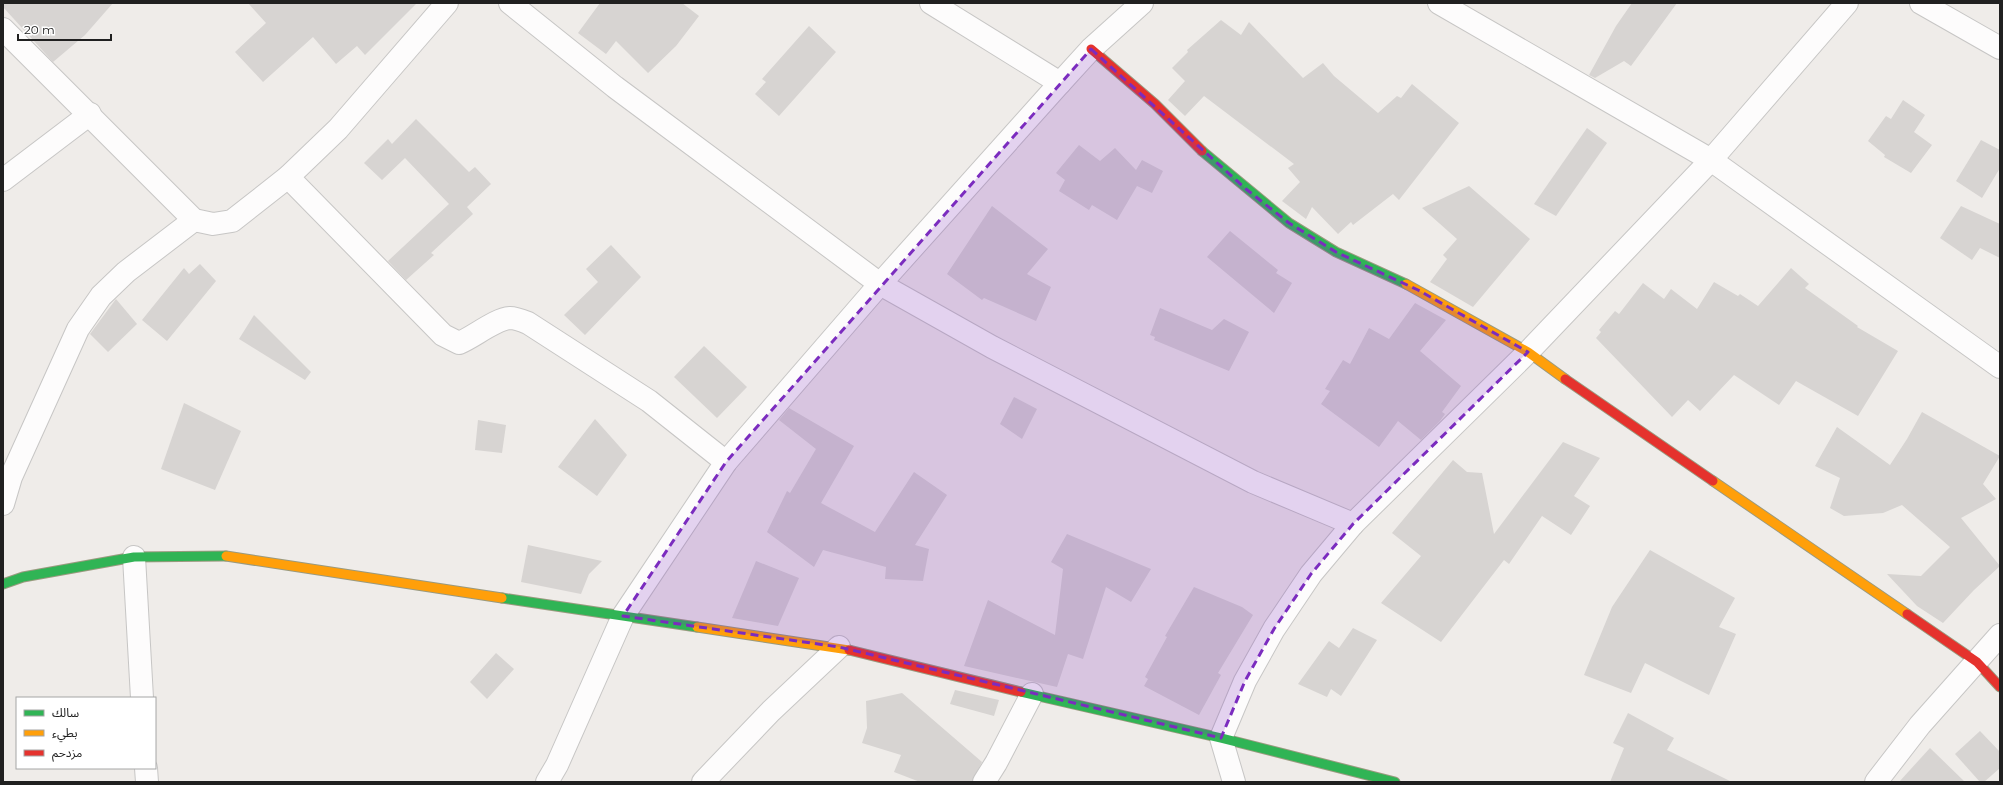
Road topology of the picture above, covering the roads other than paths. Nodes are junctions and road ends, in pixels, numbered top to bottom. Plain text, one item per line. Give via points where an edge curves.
1 (447, 3) edge
2 (510, 3) edge
3 (931, 3) edge
4 (1142, 3) edge
5 (1440, 3) edge
6 (1847, 3) edge
7 (1921, 3) edge
8 (3, 29) edge
9 (2000, 48) edge
10 (1091, 49) junction
11 (1060, 83) junction
12 (90, 114) junction
13 (1711, 160) junction
14 (288, 177) junction
15 (3, 180) edge
16 (194, 220) junction
17 (880, 284) junction
18 (1528, 352) junction
19 (2000, 367) edge
20 (726, 462) junction
21 (3, 504) edge
22 (1353, 524) junction
23 (134, 557) junction
24 (3, 584) edge
25 (623, 616) junction
26 (2000, 635) edge
27 (839, 647) junction
28 (1977, 662) junction
29 (2000, 687) edge
30 (1032, 694) junction
31 (142, 697) edge
32 (1221, 738) junction
33 (146, 769) edge
34 (147, 782) edge
35 (547, 782) edge
36 (703, 782) edge
37 (984, 782) edge
38 (1234, 782) edge
39 (1395, 782) edge
40 (1876, 782) edge

1 - 14 street via 338,129
2 - 17 street via 616,87
3 - 11 street
4 - 10 street
5 - 13 street
6 - 13 street
7 - 9 street
8 - 12 street
10 - 11 street
10 - 18 street via 1155,104 1207,156 1289,223 1336,252 1418,290
11 - 17 street
12 - 15 street
12 - 16 street
13 - 18 street
13 - 19 street
14 - 16 street via 232,221 213,224
14 - 20 street via 443,335 459,343 473,338 490,325 510,318 528,323 649,401
16 - 21 street via 126,272 101,296 78,329 11,477
17 - 20 street
17 - 22 street via 992,348 1253,482
18 - 22 street
18 - 28 street via 1646,436
20 - 25 street
22 - 32 street via 1311,574 1274,629 1246,681
23 - 24 street via 23,577
23 - 25 street via 223,556
23 - 31 street
25 - 27 street
25 - 35 street via 558,765
26 - 28 street
27 - 30 street
27 - 36 street via 771,711
28 - 29 street
28 - 40 street via 1920,725
30 - 32 street
30 - 37 street
32 - 38 street
32 - 39 street
33 - 34 street

